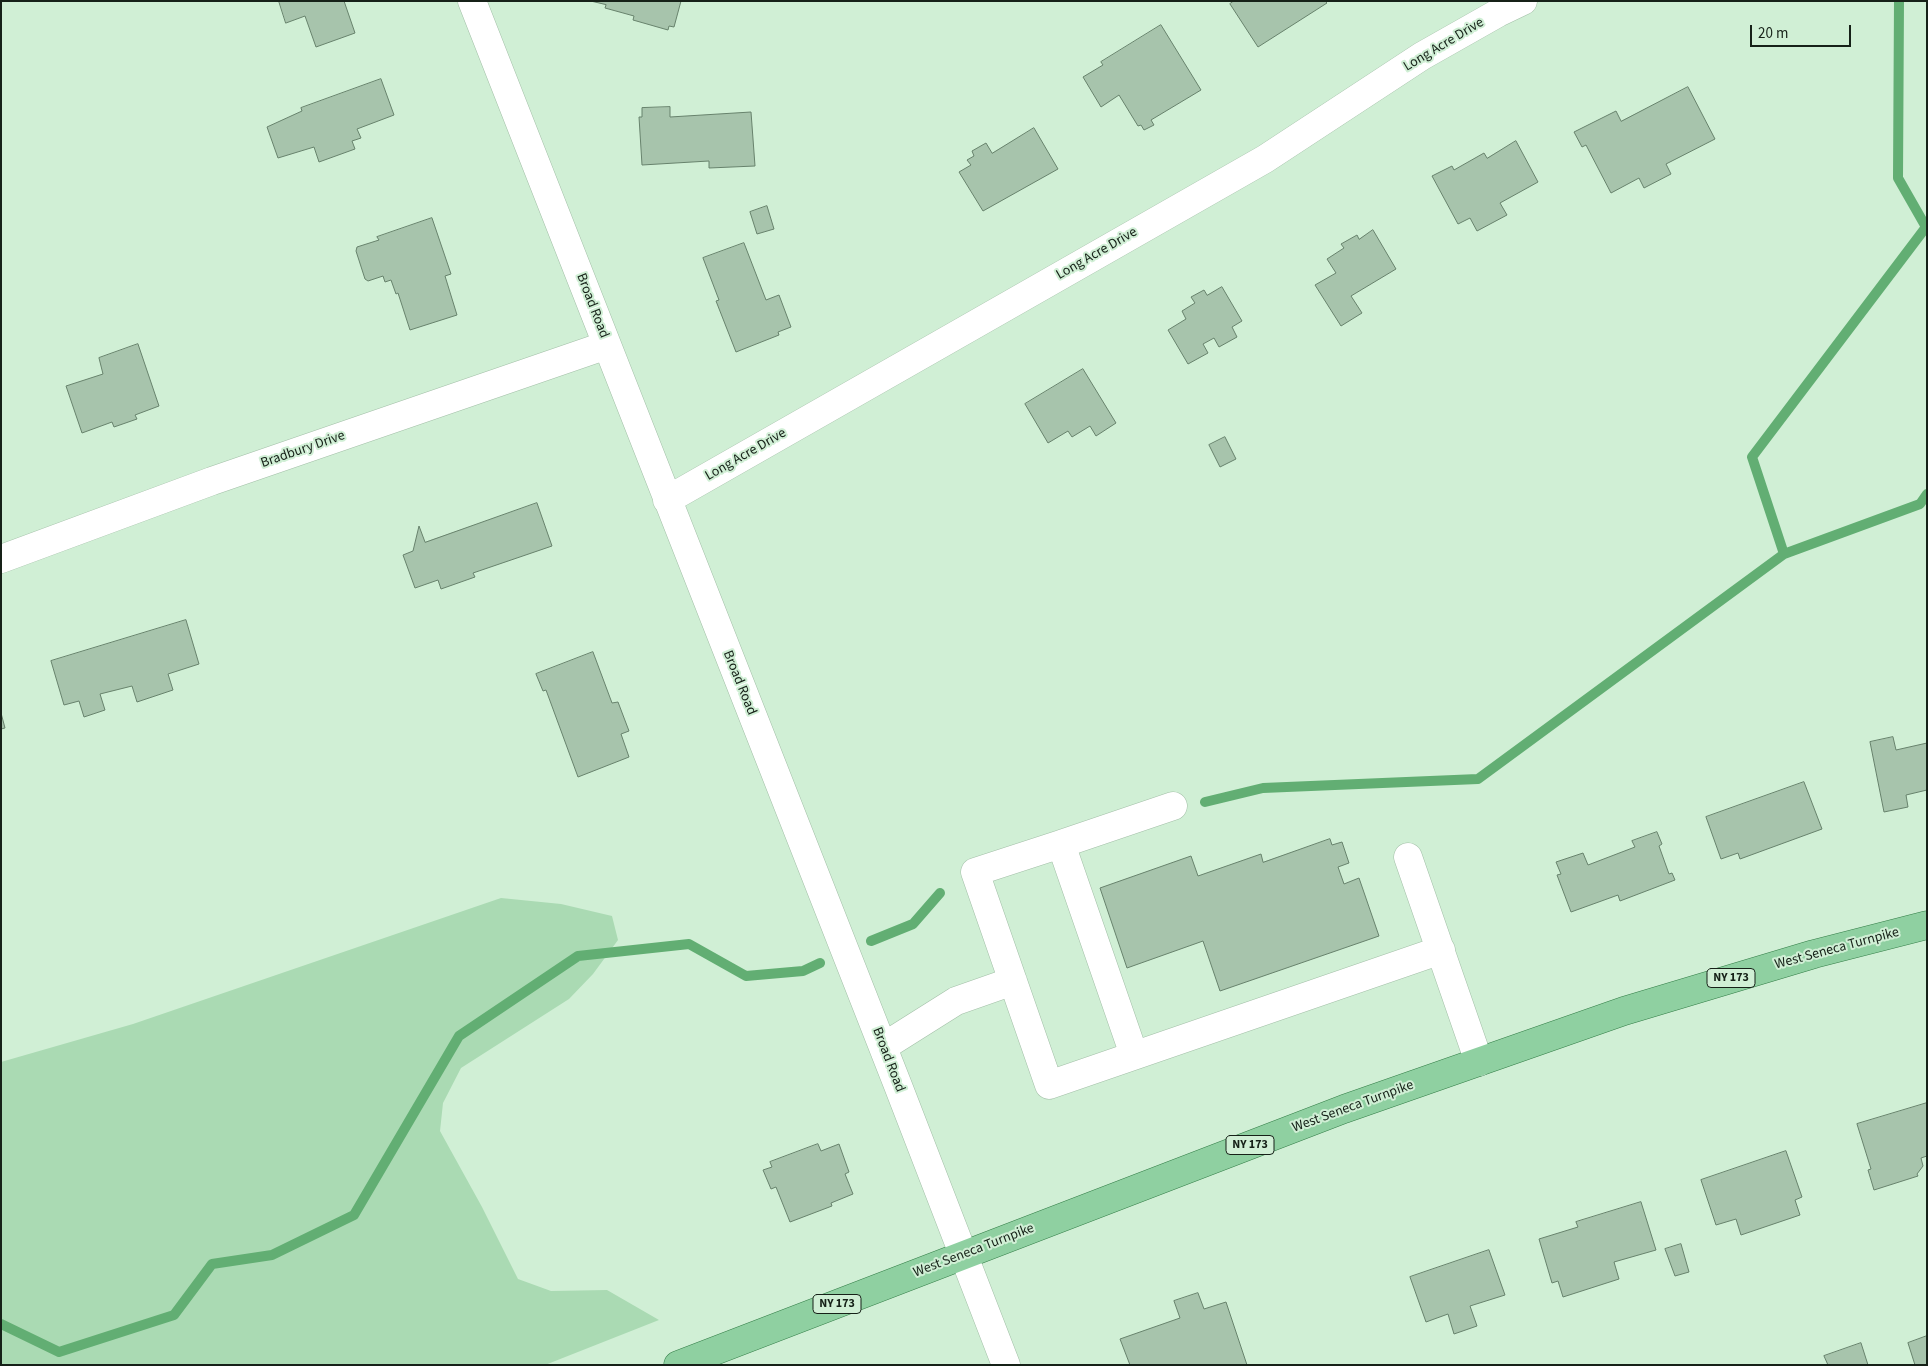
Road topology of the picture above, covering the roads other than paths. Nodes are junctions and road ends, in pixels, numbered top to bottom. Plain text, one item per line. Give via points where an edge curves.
1 (472, 1) edge
2 (1523, 1) edge
3 (607, 345) junction
4 (667, 500) junction
5 (1, 560) edge
6 (1173, 806) dead end
7 (1061, 844) junction
8 (1408, 856) dead end
9 (1927, 925) edge
10 (1441, 950) junction
11 (1013, 981) junction
12 (883, 1047) junction
13 (1134, 1055) junction
14 (1479, 1062) junction
15 (963, 1255) junction
16 (678, 1365) edge
17 (1006, 1365) edge

1 - 3 street, Broad Road
2 - 4 street, Long Acre Drive via 1422,56 1264,159
3 - 4 street, Broad Road
3 - 5 street, Bradbury Drive via 212,481
4 - 12 street, Broad Road
6 - 7 street
7 - 11 street via 975,872
7 - 13 street
8 - 10 street
9 - 14 main road, West Seneca Turnpike / NY 173 via 1814,954 1633,1008
10 - 13 street
10 - 14 street
11 - 12 street via 956,1001
11 - 13 street via 1049,1085
12 - 15 street, Broad Road
14 - 15 main road, West Seneca Turnpike / NY 173 via 1344,1109
15 - 16 main road, West Seneca Turnpike / NY 173
15 - 17 street, Broad Road

